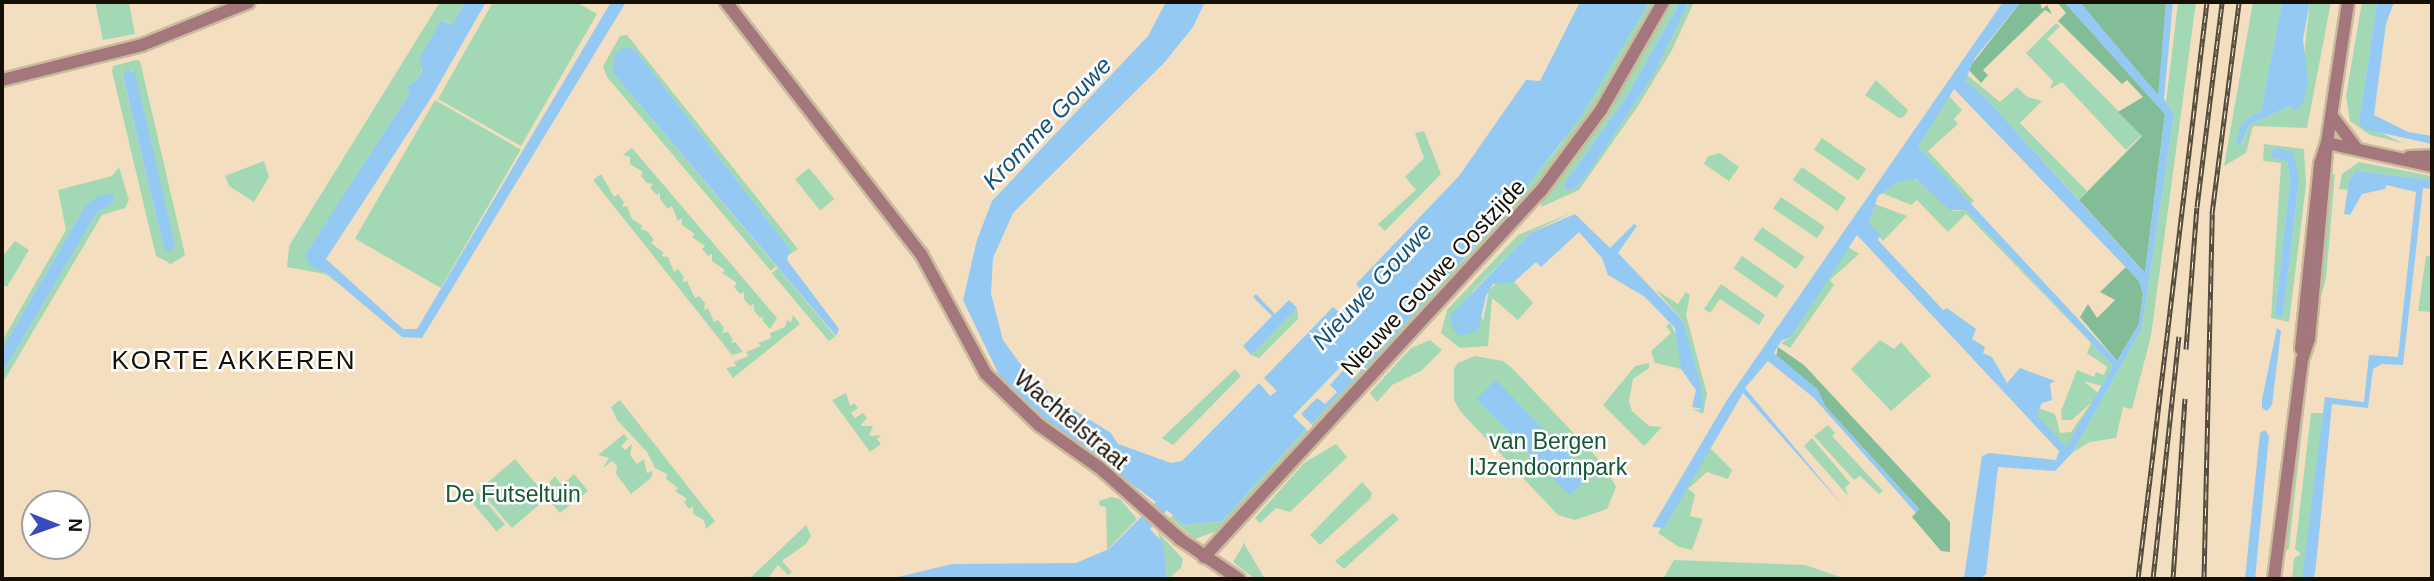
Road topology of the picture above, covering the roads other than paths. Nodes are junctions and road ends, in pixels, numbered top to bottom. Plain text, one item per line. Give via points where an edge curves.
1 (249, 2) edge
2 (726, 2) edge
3 (1663, 2) edge
4 (2348, 2) edge
5 (2, 80) edge
6 (2332, 116) junction
7 (2328, 143) junction
8 (2356, 148) junction
9 (2432, 156) edge
10 (2401, 157) junction
11 (2432, 166) edge
12 (1204, 557) junction
13 (1239, 579) edge
14 (2274, 579) edge

1 - 5 main road via 142,45
2 - 12 main road, Wachtelstraat via 915,245 986,374 1016,406 1100,468
3 - 12 main road, Nieuwe Gouwe Oostzijde via 1601,110 1541,191
4 - 6 main road
6 - 7 main road
6 - 8 main road
7 - 8 main road
7 - 14 main road via 2311,326 2302,360
8 - 10 main road
9 - 10 main road
10 - 11 main road
12 - 13 main road, Wachtelstraat

